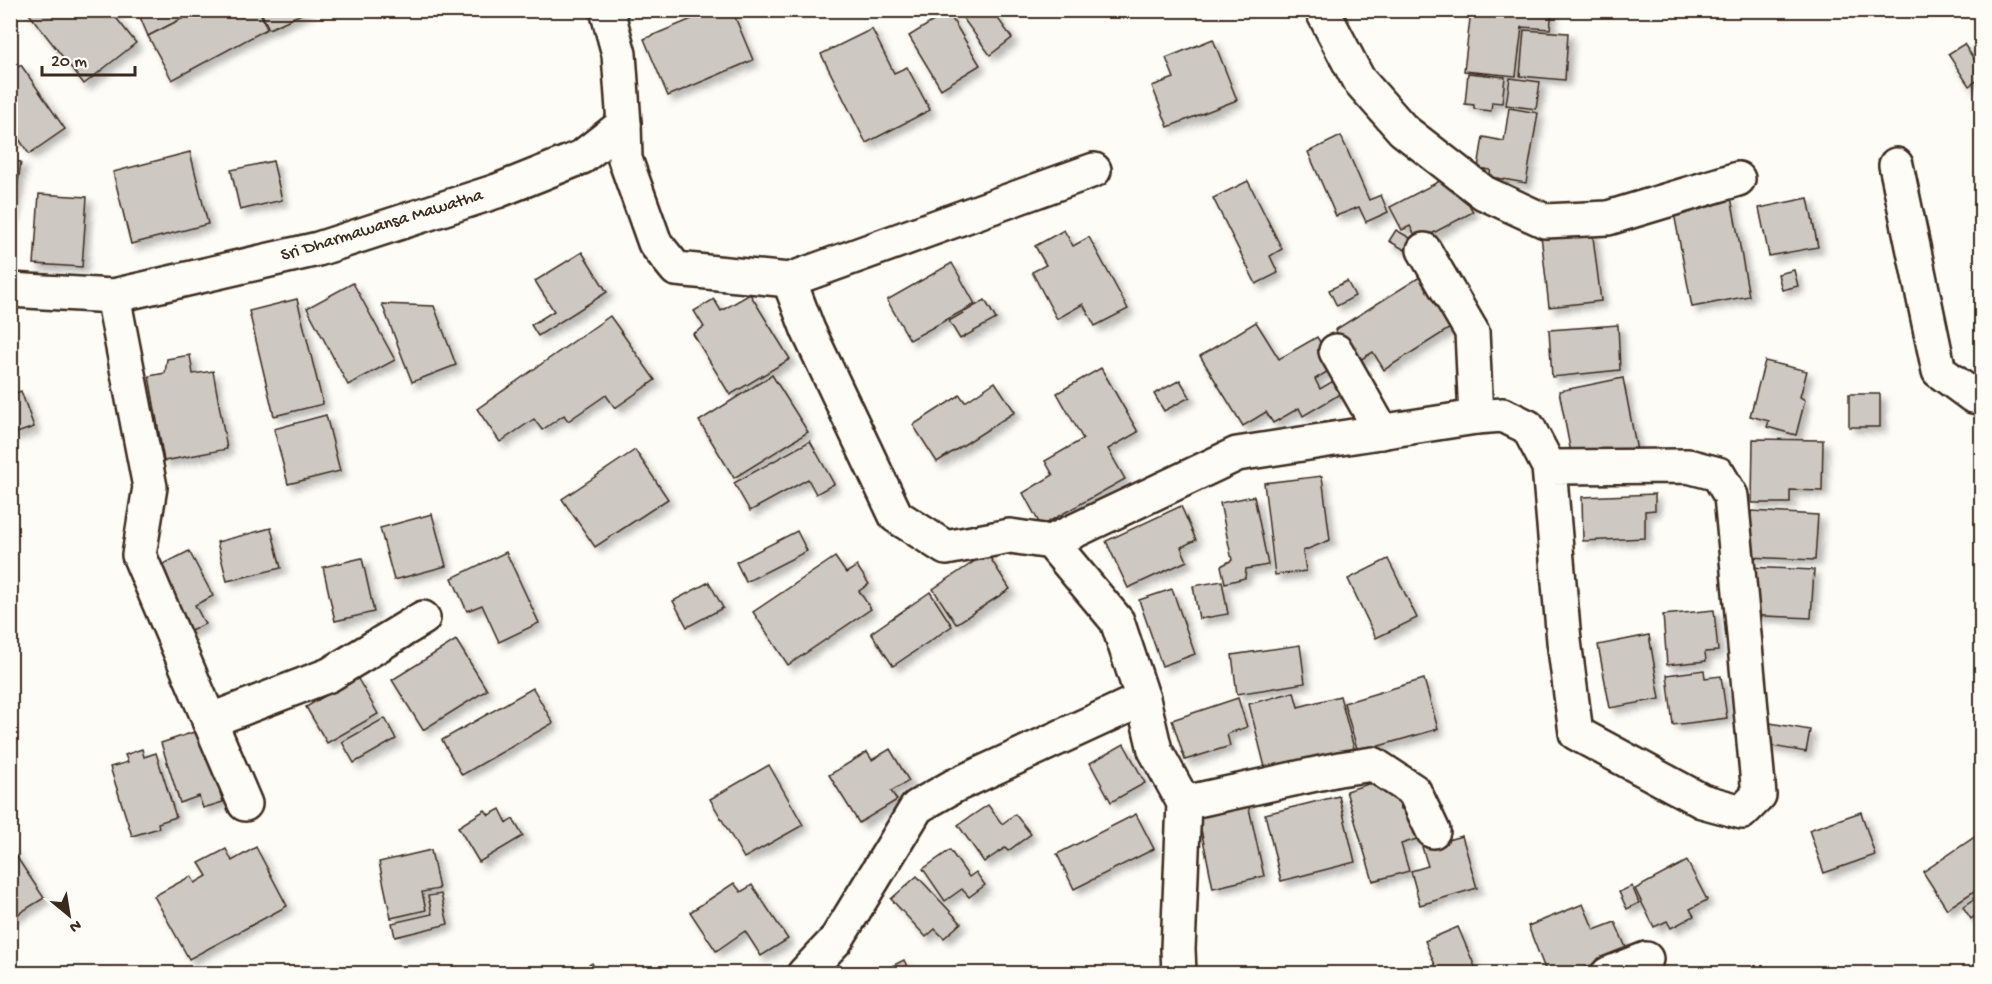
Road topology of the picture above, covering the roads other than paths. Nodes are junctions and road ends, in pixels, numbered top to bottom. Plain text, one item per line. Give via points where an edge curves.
1 (607, 10) edge
2 (1322, 10) edge
3 (624, 124) junction
4 (1896, 165) dead end
5 (1094, 170) dead end
6 (1738, 179) dead end
7 (1424, 250) dead end
8 (789, 280) junction
9 (10, 291) edge
10 (113, 296) junction
11 (1336, 351) dead end
12 (1982, 398) edge
13 (1476, 417) junction
14 (1382, 432) junction
15 (1549, 467) junction
16 (1051, 542) junction
17 (423, 618) dead end
18 (1143, 699) junction
19 (210, 721) junction
20 (1184, 803) junction
21 (245, 804) dead end
22 (1433, 831) dead end
23 (1646, 959) dead end
24 (804, 974) edge
25 (1179, 974) edge
26 (1608, 974) edge

1 - 3 street via 619,54
2 - 6 street via 1359,79 1403,130 1484,193 1545,221 1608,218
3 - 8 street via 625,159 655,243 676,268
3 - 10 street, Sri Dharmawansa Mawatha via 582,158 486,195 318,249
4 - 12 street via 1939,371 1972,396
5 - 8 street
7 - 13 street via 1472,332
8 - 16 street via 808,330 896,516 946,548 1010,536
9 - 10 street, Sri Dharmawansa Mawatha
10 - 19 street via 150,487 139,555
11 - 14 street
13 - 14 street
13 - 15 street via 1503,416 1528,427
14 - 16 street via 1237,454
15 - 15 street via 1576,733 1702,801 1742,812 1759,795 1731,496 1718,474 1688,466
16 - 18 street via 1117,621
17 - 19 street via 329,675
18 - 20 street via 1155,750
18 - 24 street via 917,807 836,940
19 - 21 street
20 - 22 street via 1373,764 1414,791
20 - 25 street
23 - 26 street

